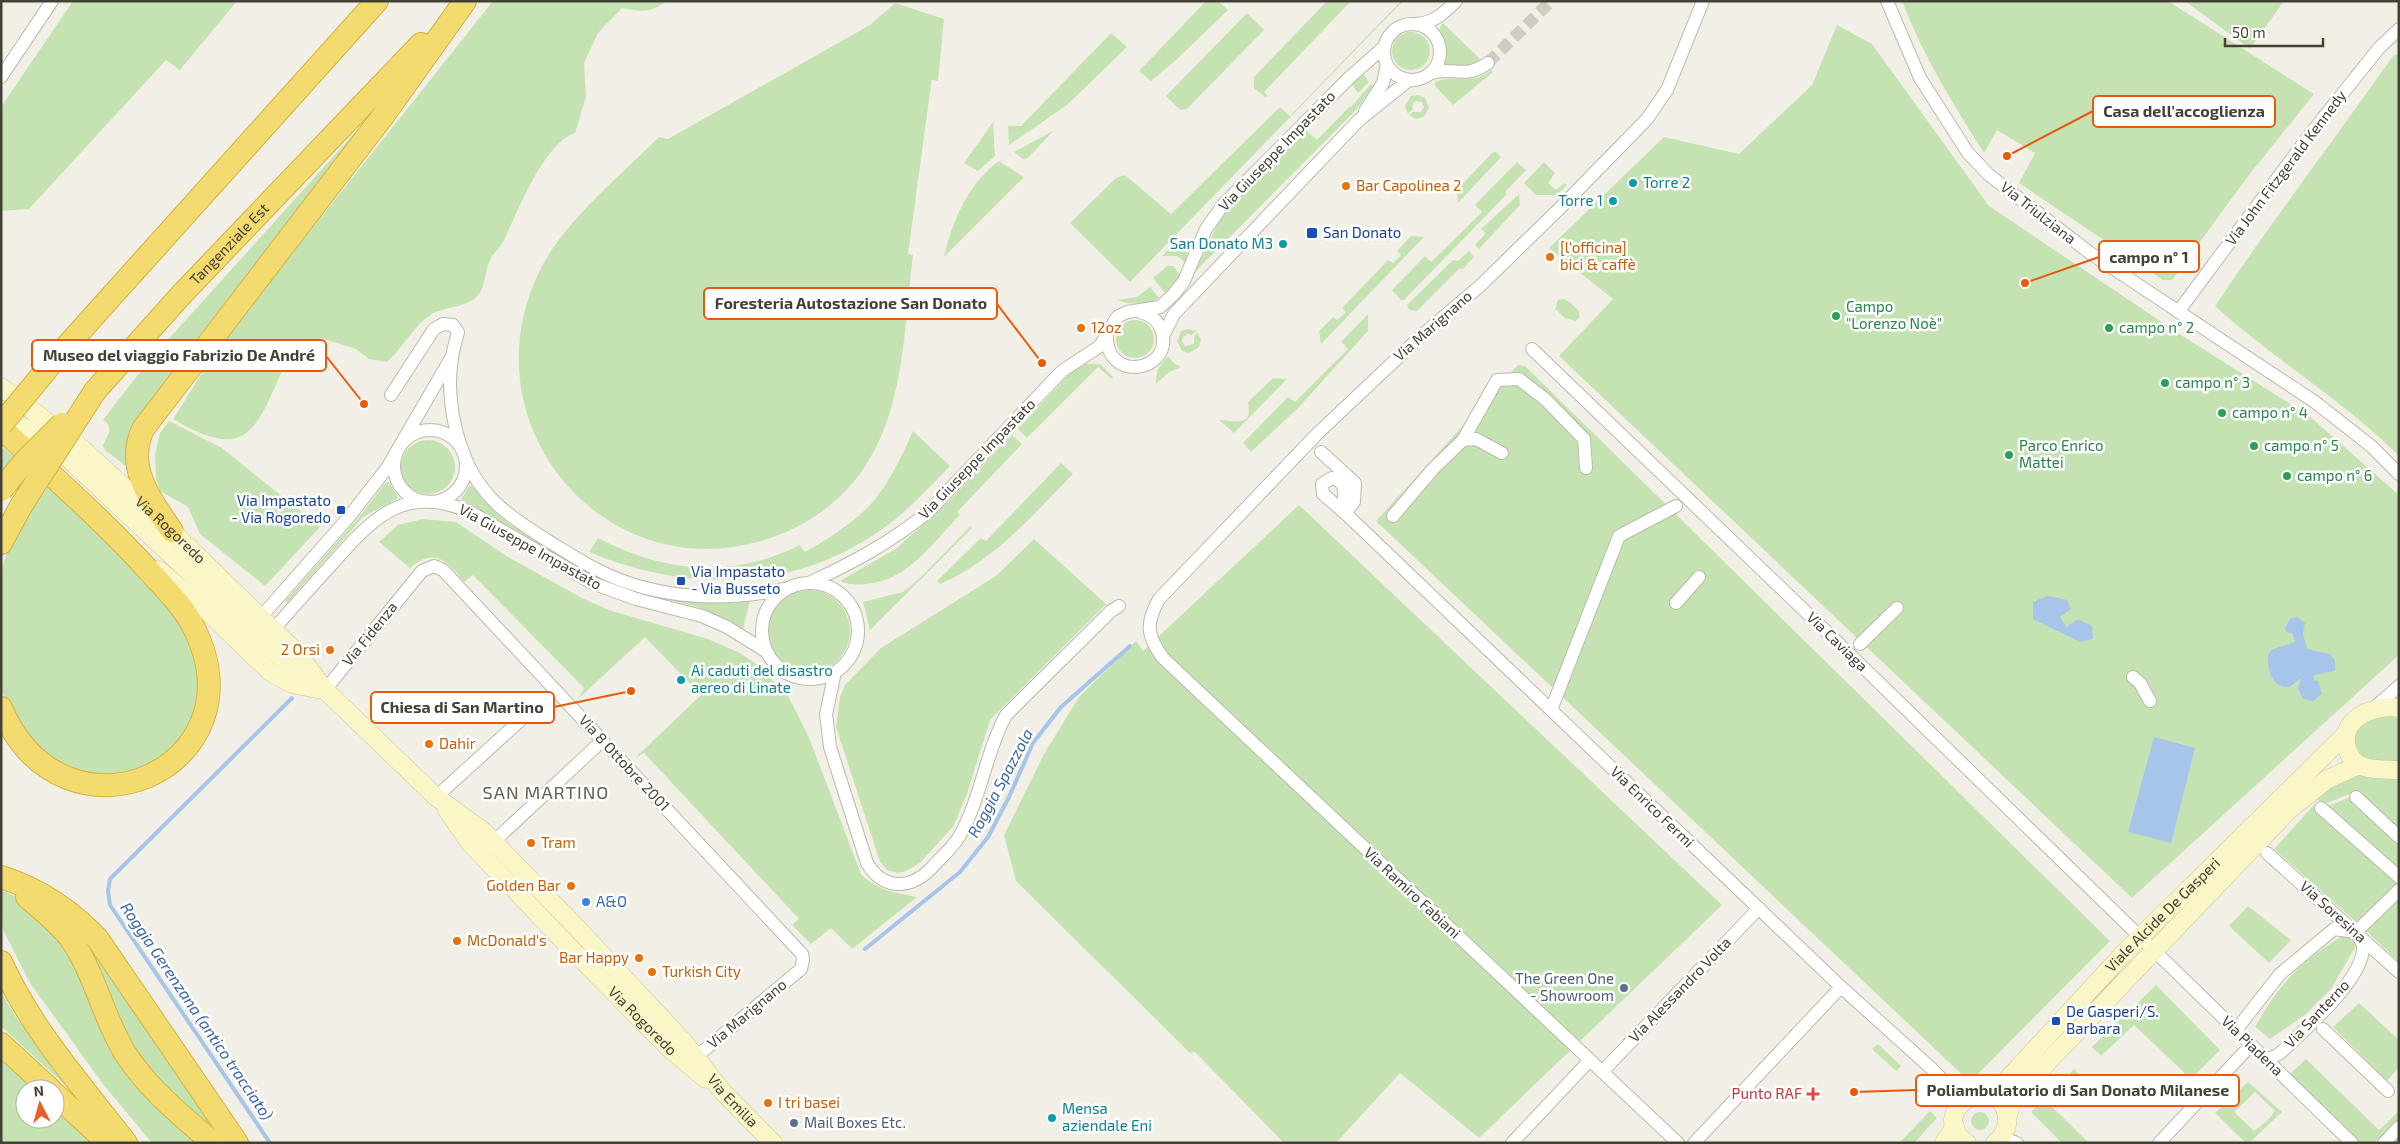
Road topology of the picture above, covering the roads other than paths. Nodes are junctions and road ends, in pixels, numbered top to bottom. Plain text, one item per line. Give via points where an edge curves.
1 (52, 1) edge
2 (377, 1) edge
3 (463, 1) edge
4 (1456, 1) edge
5 (1703, 1) edge
6 (1887, 1) edge
7 (1414, 24) junction
8 (2399, 29) edge
9 (1385, 46) junction
10 (1488, 63) tunnel mouth
11 (1387, 64) junction
12 (1431, 73) junction
13 (1, 77) edge
14 (1409, 80) junction
15 (1359, 120) junction
16 (1227, 258) junction
17 (1173, 295) junction
18 (1137, 311) junction
19 (2178, 312) junction
20 (1107, 334) junction
21 (1163, 336) junction
22 (1532, 349) dead end
23 (452, 356) junction
24 (56, 358) junction
25 (1, 387) edge
26 (95, 391) junction
27 (391, 395) dead end
28 (1, 406) edge
29 (1, 416) edge
30 (1, 426) edge
31 (1463, 440) junction
32 (400, 447) junction
33 (1321, 452) dead end
34 (463, 453) junction
35 (1502, 453) dead end
36 (1586, 468) dead end
37 (2399, 474) edge
38 (1, 490) edge
39 (428, 502) junction
40 (1676, 506) dead end
41 (1394, 516) dead end
42 (172, 532) junction
43 (116, 535) junction
44 (1, 544) edge
45 (1699, 577) dead end
46 (416, 578) joint
47 (809, 583) junction
48 (792, 587) junction
49 (1676, 604) dead end
50 (1119, 606) dead end
51 (1897, 608) dead end
52 (258, 626) junction
53 (273, 630) junction
54 (1151, 639) joint
55 (1860, 644) dead end
56 (767, 652) junction
57 (835, 672) junction
58 (2133, 677) dead end
59 (2399, 686) edge
60 (325, 690) junction
61 (2150, 701) dead end
62 (535, 707) dead end
63 (1, 708) edge
64 (2374, 708) junction
65 (2399, 708) edge
66 (1551, 710) junction
67 (2346, 734) junction
68 (603, 740) junction
69 (2358, 765) junction
70 (2399, 770) edge
71 (2356, 798) dead end
72 (439, 800) junction
73 (2321, 808) dead end
74 (2399, 838) edge
75 (487, 848) junction
76 (2268, 853) dead end
77 (1, 877) edge
78 (2399, 877) edge
79 (1, 885) edge
80 (2399, 890) edge
81 (1759, 908) junction
82 (581, 932) junction
83 (2356, 932) junction
84 (2140, 937) junction
85 (567, 945) junction
86 (2153, 949) junction
87 (804, 960) joint
88 (1, 962) edge
89 (2399, 972) edge
90 (1841, 988) junction
91 (2323, 1029) dead end
92 (2236, 1030) junction
93 (1, 1044) edge
94 (2252, 1045) junction
95 (691, 1060) junction
96 (1590, 1060) junction
97 (2267, 1060) junction
98 (1602, 1072) junction
99 (39, 1079) edge
100 (2388, 1091) dead end
101 (1980, 1094) junction
102 (65, 1103) edge
103 (1959, 1105) junction
104 (2007, 1118) junction
105 (1955, 1126) junction
106 (2399, 1127) edge
107 (1996, 1142) edge
108 (108, 1143) edge
109 (126, 1143) edge
110 (213, 1143) edge
111 (236, 1143) edge
112 (773, 1143) edge
113 (1512, 1143) edge
114 (1678, 1143) edge
115 (1694, 1143) edge
116 (1944, 1143) edge
117 (1967, 1143) edge
118 (2018, 1143) edge
119 (2159, 1143) edge
120 (2352, 1143) edge
121 (2384, 1143) edge

1 - 13 street
2 - 24 highway
3 - 26 highway, Tangenziale Est via 182,294
3 - 42 highway via 383,116 143,429 137,453 142,483
4 - 7 street via 1438,18
5 - 54 street, Via Marignano via 1668,90 1647,119 1481,285 1407,348 1318,433 1166,592 1152,611
6 - 19 street, Via Triulziana via 1920,78 1979,166 2051,224
7 - 9 street via 1394,31
7 - 12 street via 1428,29 1437,40 1440,54
8 - 19 street, Via John Fitzgerald Kennedy via 2379,48 2311,133
9 - 11 street
9 - 17 street, Via Giuseppe Impastato via 1223,205 1206,229 1184,281
10 - 12 street via 1470,72 1444,70
11 - 14 street via 1398,76
11 - 15 street via 1382,83
12 - 14 street
14 - 15 street, Via Giuseppe Impastato
15 - 16 street, Via Giuseppe Impastato
16 - 17 street, Via Giuseppe Impastato
16 - 21 street, Via Giuseppe Impastato via 1174,314
17 - 18 street, Via Giuseppe Impastato via 1160,307
18 - 20 street, Via Giuseppe Impastato via 1117,318
18 - 21 street via 1152,317
19 - 37 street, Via Triulziana via 2315,402 2371,446
20 - 21 street, Via Giuseppe Impastato via 1112,356 1131,367 1152,361 1161,350
20 - 47 street, Via Giuseppe Impastato via 1100,346 1057,376 923,516 860,559
22 - 84 street, Via Caviaga
23 - 27 street, Via Giuseppe Impastato via 457,328 443,324 434,329
23 - 32 street, Via Giuseppe Impastato
23 - 34 street, Via Giuseppe Impastato via 452,405
24 - 28 highway, bridge
24 - 30 highway, bridge
25 - 42 street, Via Rogoredo via 77,444
26 - 38 highway, Tangenziale Est, bridge via 25,461
26 - 44 highway, bridge via 21,506
29 - 52 street, Via Rogoredo via 26,428 70,460
30 - 43 highway
31 - 35 street via 1476,439
31 - 36 street via 1497,380 1519,379 1545,398 1584,439
31 - 41 street via 1433,469
32 - 34 street via 416,434 433,431 452,438
32 - 39 street via 394,465 399,483 410,496
32 - 52 street, Via Giuseppe Impastato via 348,518
33 - 66 street, Via Enrico Fermi via 1355,483 1354,502 1343,512
34 - 39 street via 465,470 459,487 445,498
34 - 48 street, Via Giuseppe Impastato via 484,491 509,516 597,570 666,592 700,597 752,595
39 - 53 street, Via Giuseppe Impastato via 394,509 368,524
39 - 56 street, Via Giuseppe Impastato via 456,506 472,513 592,583 636,600 702,616
40 - 66 street via 1619,536
42 - 52 street, Via Rogoredo
43 - 60 street via 207,611 270,672 292,684
43 - 63 highway via 183,610 200,640 207,672 207,700 194,738 178,758 155,774 128,784 85,784 60,775 36,758 18,738
45 - 49 street
46 - 60 street, Via Fidenza
46 - 68 street, Via 8 Ottobre 2001 via 430,567 443,570
47 - 48 street
47 - 57 street via 838,592 850,604 857,619 854,651
48 - 56 street via 777,596 764,617 762,635
50 - 57 street via 1006,716 997,732 958,840 930,871 902,885 879,878 869,867 830,746 826,714
51 - 55 street
52 - 53 street, Via Rogoredo
52 - 60 street, Via Rogoredo via 305,679
53 - 60 street, Via Rogoredo via 308,666
54 - 96 street, Via Ramiro Fabiani via 1163,658
56 - 57 street via 776,666 795,677 816,679
58 - 61 street
59 - 64 street
60 - 72 street, Via Rogoredo
62 - 72 street
64 - 65 street
64 - 67 street, Viale Alcide De Gasperi via 2351,723
66 - 81 street, Via Enrico Fermi
67 - 69 street via 2350,758
67 - 84 street, Viale Alcide De Gasperi
68 - 75 street
68 - 87 street, Via 8 Ottobre 2001 via 788,938
69 - 70 street
69 - 86 street, Viale Alcide De Gasperi via 2326,780 2289,810
71 - 74 street
72 - 75 street, Via Rogoredo via 458,827
73 - 78 street
75 - 82 street, Via Rogoredo
75 - 85 street, Via Rogoredo
76 - 83 street, Via Soresina
77 - 111 highway via 38,891 59,904 97,938
79 - 110 highway via 22,894 65,932 84,963 110,1027 126,1055 151,1087
80 - 83 street
81 - 90 street, Via Enrico Fermi
81 - 98 street, Via Alessandro Volta
82 - 85 street
82 - 95 street, Via Rogoredo
83 - 89 street, Via Soresina
83 - 92 street via 2334,930 2310,947 2280,974
83 - 97 street, Via Santerno via 2363,944 2353,976 2279,1054
84 - 86 street, Via Caviaga
84 - 101 street, Viale Alcide De Gasperi via 2004,1084
85 - 95 street, Via Rogoredo
86 - 92 street, Via Piadena
86 - 104 street, Viale Alcide De Gasperi via 2023,1088 2011,1105
87 - 95 street, Via Marignano via 800,969
88 - 109 highway via 45,1037
90 - 103 street, Via Enrico Fermi via 1932,1069 1951,1089
90 - 115 street
91 - 100 street
92 - 94 street, Via Piadena
93 - 99 highway
94 - 97 street, Via Piadena
94 - 119 street
95 - 112 street, Via Emilia
96 - 98 street, Via Ramiro Fabiani
96 - 113 street
97 - 120 street, Via Piadena
98 - 114 street, Via Ramiro Fabiani
101 - 103 street, Viale Alcide De Gasperi via 1969,1096
101 - 104 street via 1998,1100
102 - 108 highway
103 - 105 street
104 - 107 street, Viale Alcide De Gasperi via 2005,1132
105 - 116 street
105 - 117 street
106 - 121 street
107 - 118 street via 2009,1140

